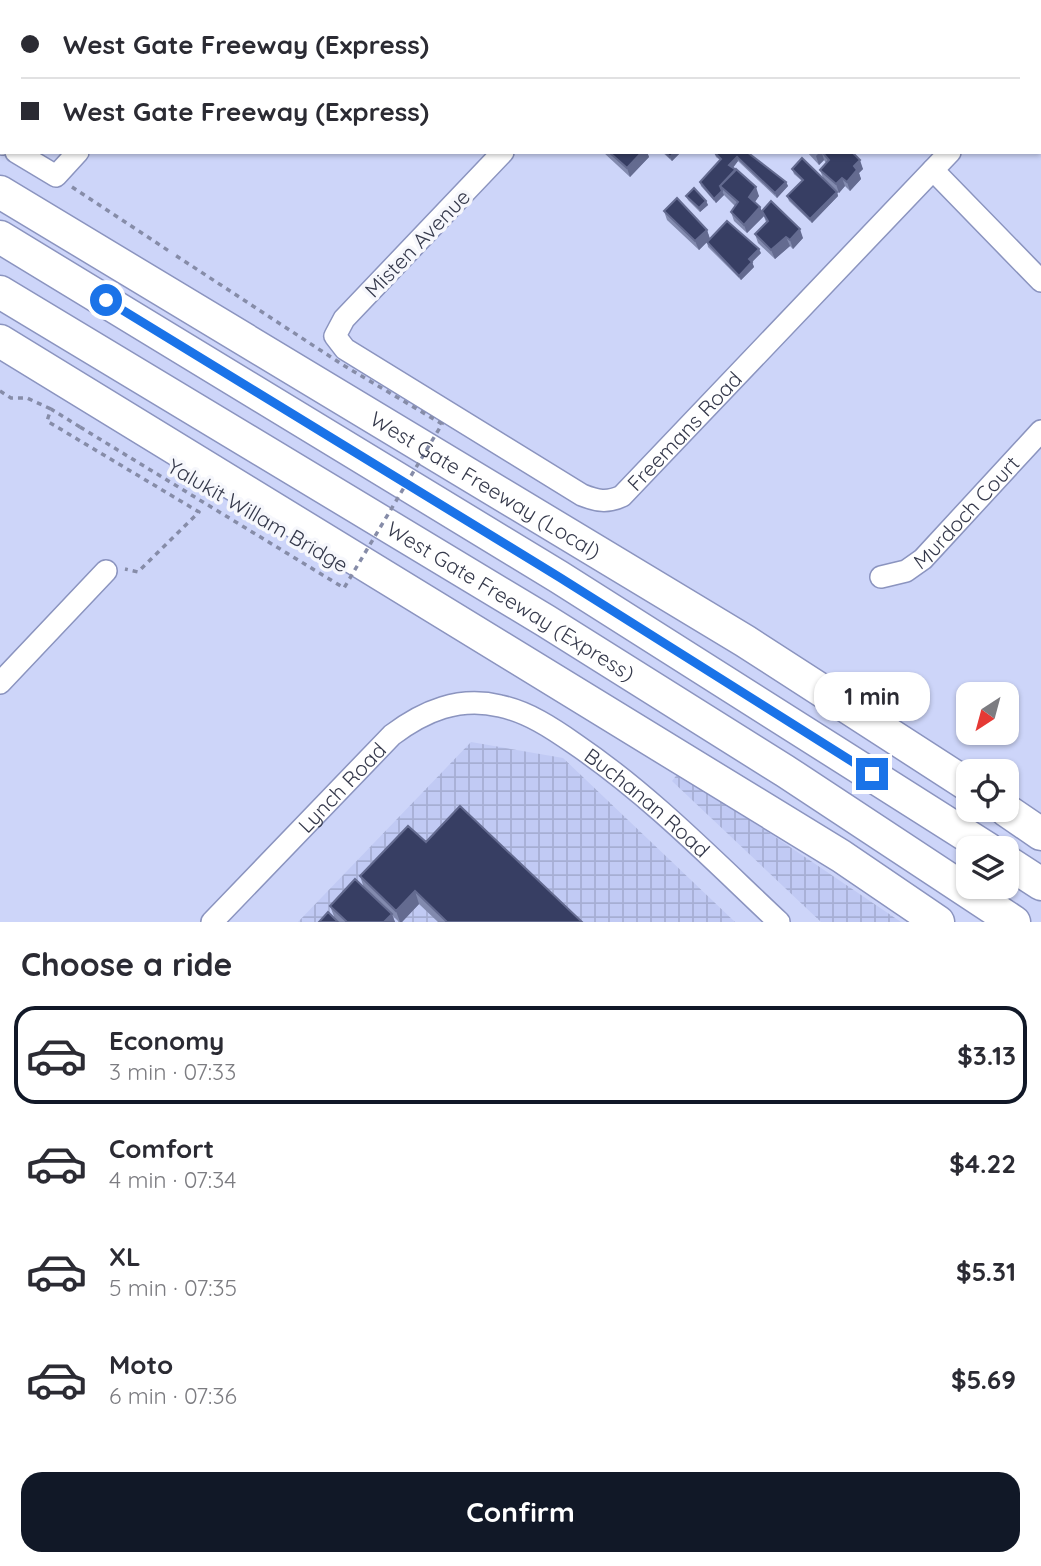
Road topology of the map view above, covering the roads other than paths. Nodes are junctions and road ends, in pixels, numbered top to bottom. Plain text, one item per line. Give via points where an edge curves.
1 (19, 154) edge
2 (76, 154) edge
3 (501, 154) edge
4 (948, 154) edge
5 (933, 170) junction
6 (0, 182) edge
7 (0, 192) edge
8 (75, 236) junction
9 (0, 237) edge
10 (1041, 281) edge
11 (0, 292) edge
12 (335, 336) joint
13 (0, 341) edge
14 (1041, 431) edge
15 (106, 571) road end
16 (881, 578) dead end
17 (0, 682) edge
18 (499, 705) joint
19 (956, 777) edge
20 (1019, 819) edge
21 (1041, 834) edge
22 (967, 836) edge
23 (1019, 870) edge
24 (1041, 884) edge
25 (212, 922) edge
26 (779, 922) edge
27 (938, 922) edge
28 (1014, 922) edge

1 - 2 street via 56,176
3 - 12 street, Misten Avenue via 344,319
4 - 5 street, Freemans Road
5 - 10 street
5 - 12 street, Freemans Road via 622,496 611,501 582,495 345,349
6 - 8 highway
7 - 8 highway, West Gate Freeway (Local)
8 - 19 highway, West Gate Freeway (Local) via 734,634
9 - 22 highway via 559,577
11 - 28 highway, West Gate Freeway (Express) via 546,621 797,778
13 - 27 highway via 841,856
14 - 16 street, Murdoch Court via 923,559 906,571
15 - 17 street
18 - 25 street, Lynch Road via 444,706 425,712 392,735
18 - 26 street, Buchanan Road via 554,730 645,796
20 - 21 highway
23 - 24 highway

